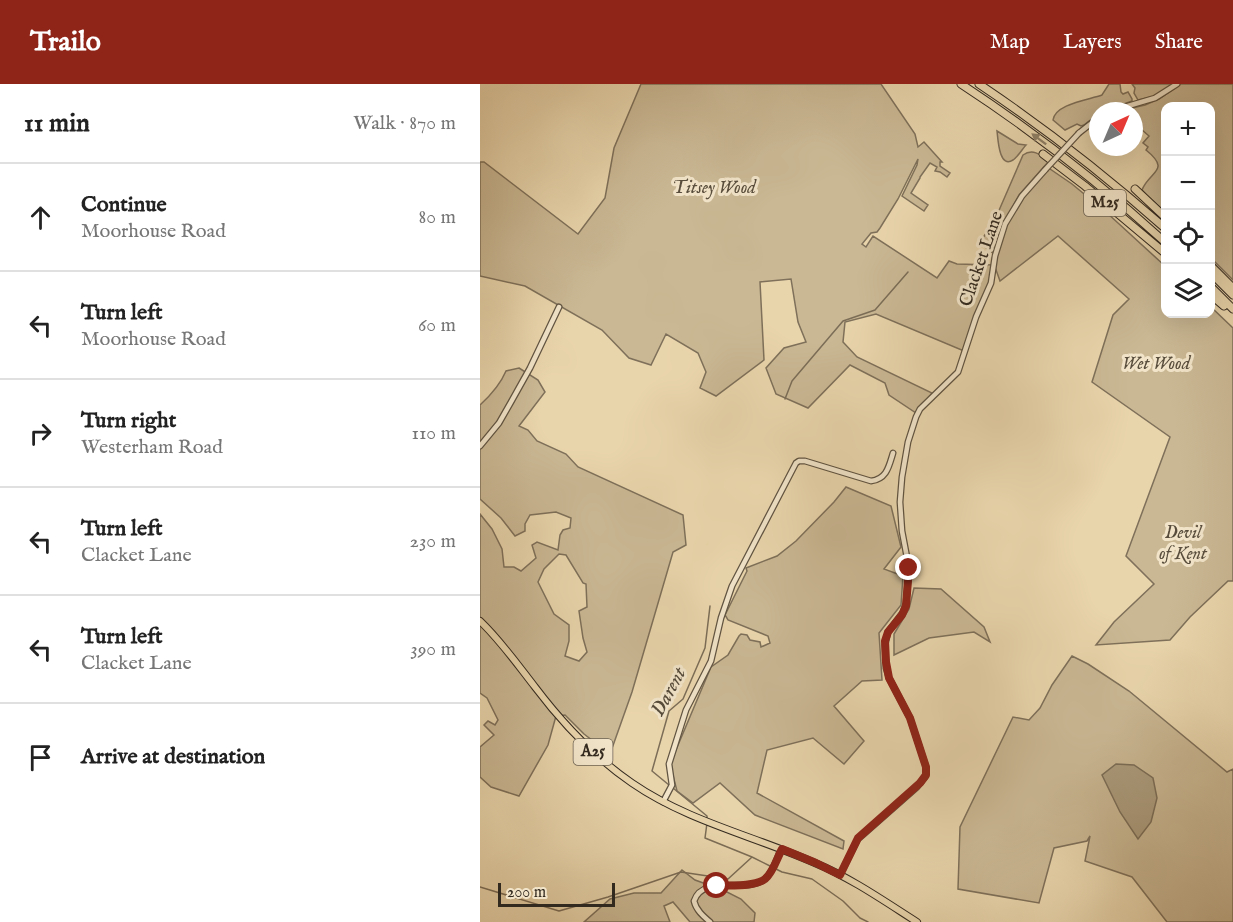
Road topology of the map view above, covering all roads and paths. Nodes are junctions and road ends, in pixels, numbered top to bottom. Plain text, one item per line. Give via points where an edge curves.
1 (961, 84) edge
2 (979, 84) edge
3 (1177, 84) edge
4 (1141, 102) edge
5 (1089, 125) edge
6 (1043, 154) dead end
7 (1135, 189) dead end
8 (1161, 213) edge
9 (1161, 226) edge
10 (1161, 239) edge
11 (1161, 250) edge
12 (1215, 270) edge
13 (1215, 278) edge
14 (1233, 288) edge
15 (1215, 291) edge
16 (1233, 296) edge
17 (1215, 298) edge
18 (559, 307) dead end
19 (1233, 311) edge
20 (480, 446) edge
21 (893, 453) dead end
22 (480, 621) edge
23 (663, 802) junction
24 (782, 849) junction
25 (840, 875) junction
26 (710, 922) edge
27 (917, 922) edge

10 -> 1 highway, M25 via 1070,162
2 - 9 highway, M25 via 1056,138
3 - 4 street
5 - 25 street, Clacket Lane, bridge via 1022,196 1005,224 993,279 958,372 916,417 908,442 900,502 909,568 906,603 885,641 889,678 911,721 926,772 916,788 858,838
6 - 11 highway, M25
7 - 8 highway, M25
12 - 14 highway
13 - 16 highway
15 - 19 highway
17 - 19 highway
18 - 20 street via 511,402
21 - 23 street via 885,474 876,481 805,461 796,463 732,586 711,661 682,721 669,764 672,785
22 - 23 main road, A25 via 582,741 621,776
23 - 24 main road, A25
24 - 25 main road, A25
24 - 26 street via 768,876 760,882 717,886 697,894 695,906
25 - 27 main road, A25

